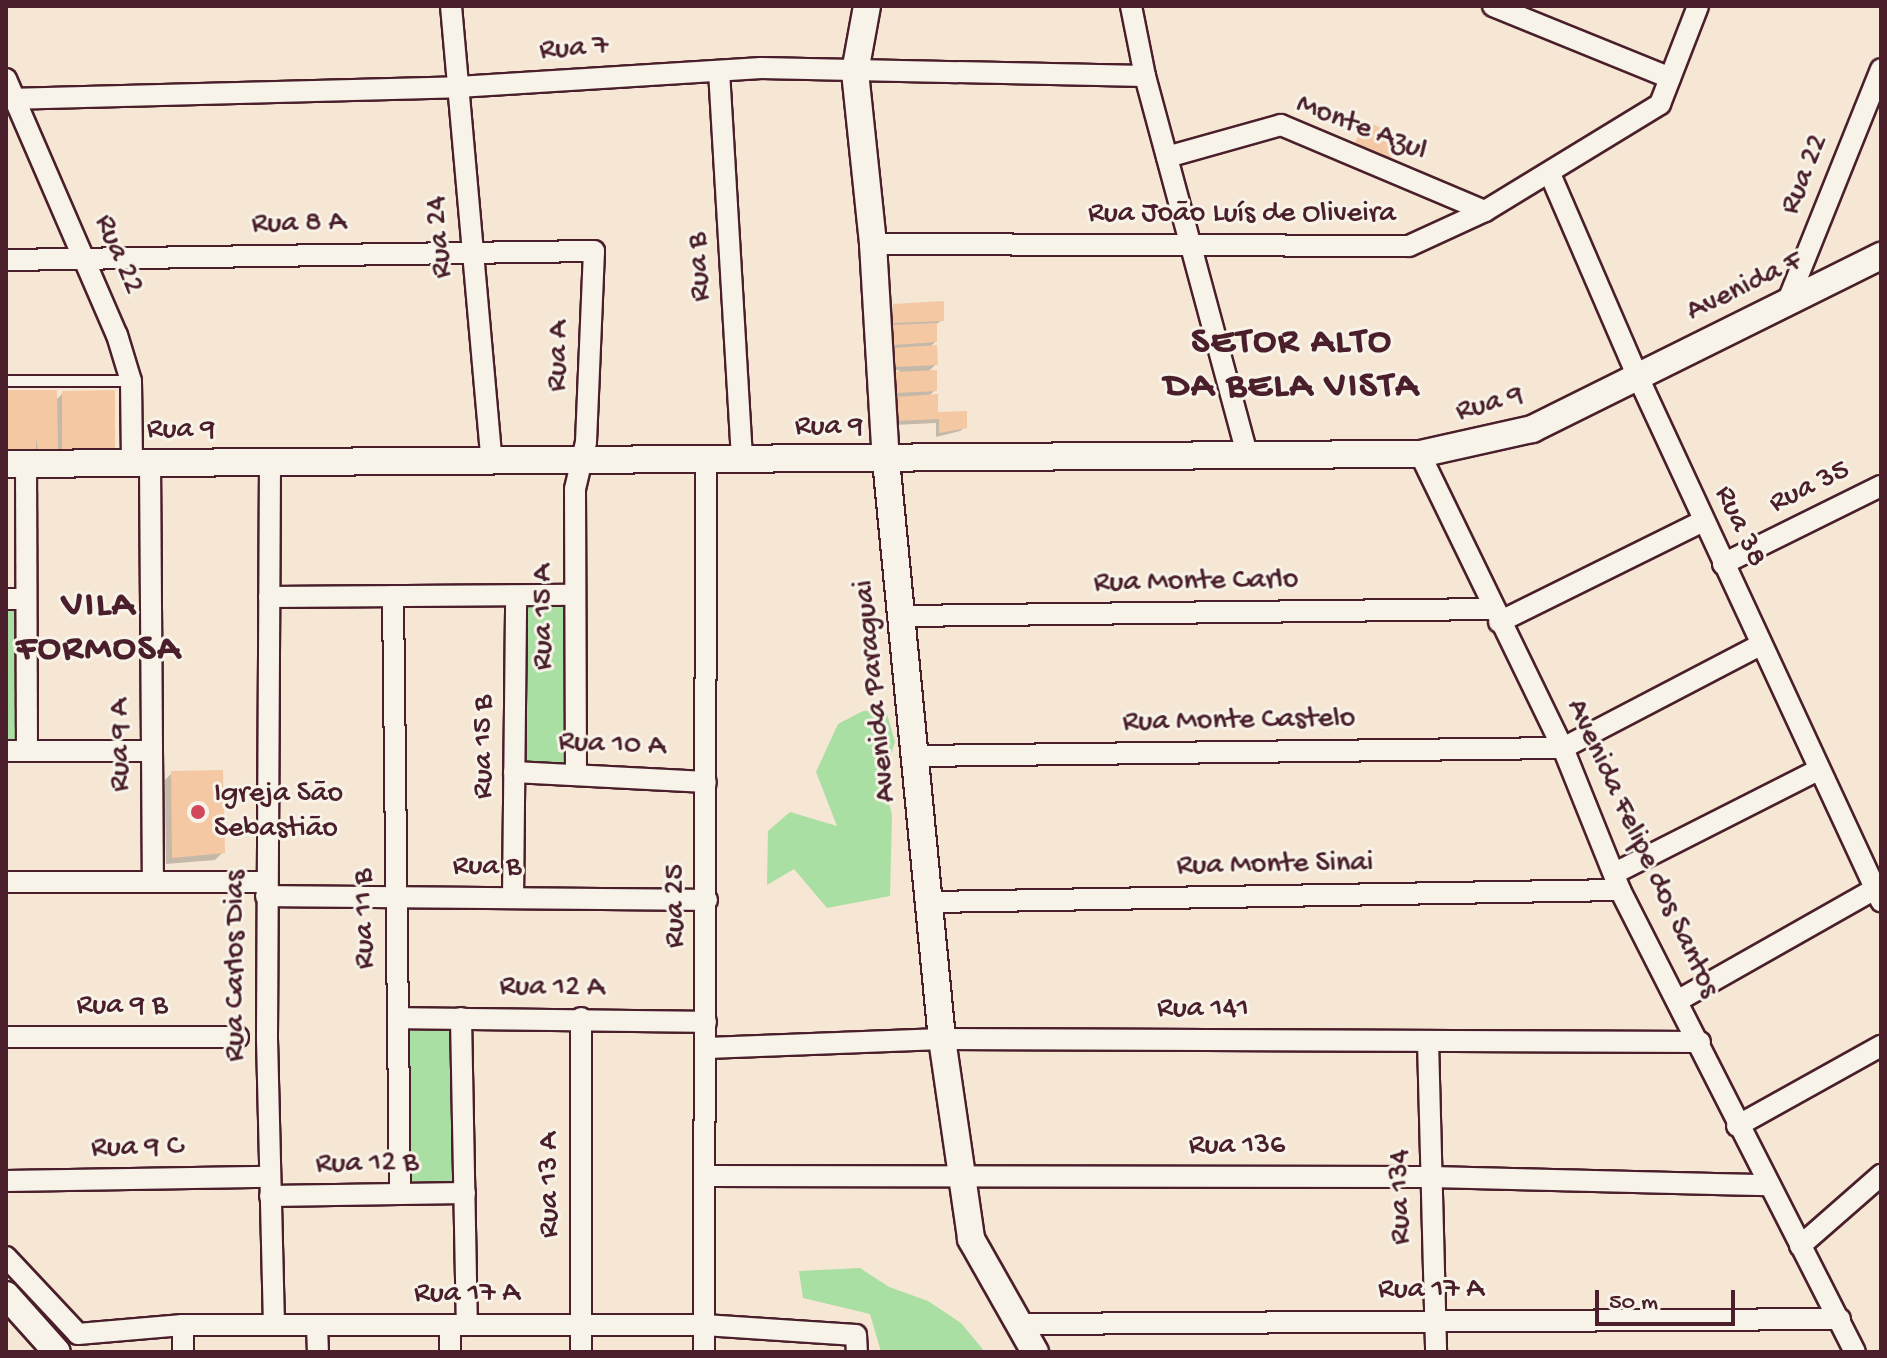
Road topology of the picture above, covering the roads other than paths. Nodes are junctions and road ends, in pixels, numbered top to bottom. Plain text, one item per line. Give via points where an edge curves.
1 (451, 6) edge
2 (867, 6) edge
3 (1131, 6) edge
4 (1493, 6) edge
5 (1698, 6) edge
6 (1881, 69) edge
7 (719, 71) junction
8 (855, 72) junction
9 (1145, 76) junction
10 (1670, 78) junction
11 (6, 79) edge
12 (458, 87) junction
13 (11, 99) edge
14 (1167, 157) junction
15 (1550, 174) junction
16 (1485, 211) junction
17 (873, 244) junction
18 (1190, 245) junction
19 (594, 251) joint
20 (473, 253) junction
21 (1881, 256) edge
22 (87, 259) junction
23 (6, 260) edge
24 (1787, 303) junction
25 (1638, 377) junction
26 (6, 381) edge
27 (131, 381) junction
28 (1247, 454) junction
29 (1420, 454) junction
30 (706, 460) junction
31 (742, 460) junction
32 (886, 460) junction
33 (492, 462) junction
34 (141, 463) junction
35 (270, 463) junction
36 (16, 464) edge
37 (582, 464) junction
38 (1881, 486) edge
39 (1703, 521) junction
40 (1723, 564) junction
41 (575, 595) junction
42 (393, 596) junction
43 (516, 596) junction
44 (269, 597) junction
45 (16, 599) edge
46 (902, 616) junction
47 (1495, 616) junction
48 (1760, 645) junction
49 (1563, 748) junction
50 (6, 751) edge
51 (27, 751) junction
52 (152, 751) junction
53 (916, 756) junction
54 (1818, 770) junction
55 (514, 772) junction
56 (576, 772) junction
57 (706, 782) junction
58 (1618, 881) junction
59 (6, 882) edge
60 (153, 882) junction
61 (266, 889) junction
62 (1878, 895) edge
63 (396, 897) junction
64 (513, 898) junction
65 (707, 900) junction
66 (931, 902) junction
67 (1677, 1001) junction
68 (398, 1018) junction
69 (461, 1018) junction
70 (581, 1018) junction
71 (706, 1022) junction
72 (6, 1037) edge
73 (238, 1037) dead end
74 (942, 1039) junction
75 (1428, 1041) junction
76 (1700, 1042) junction
77 (1881, 1046) edge
78 (707, 1048) junction
79 (1737, 1126) junction
80 (1881, 1175) edge
81 (704, 1176) junction
82 (960, 1177) junction
83 (1431, 1177) junction
84 (6, 1181) edge
85 (1770, 1185) junction
86 (270, 1186) junction
87 (465, 1193) junction
88 (400, 1194) junction
89 (1800, 1246) junction
90 (6, 1257) edge
91 (6, 1295) edge
92 (1840, 1319) junction
93 (1435, 1321) junction
94 (1023, 1324) junction
95 (183, 1325) junction
96 (274, 1325) junction
97 (317, 1325) junction
98 (459, 1325) junction
99 (581, 1325) junction
100 (704, 1325) junction
101 (857, 1344) edge
102 (57, 1352) edge
103 (183, 1352) edge
104 (318, 1352) edge
105 (450, 1352) edge
106 (581, 1352) edge
107 (704, 1352) edge
108 (1035, 1352) edge
109 (1436, 1352) edge
110 (1855, 1352) edge

1 - 12 street, Rua 24
2 - 8 street, Avenida Paraguai
3 - 9 street
4 - 10 street
5 - 10 street, Rua João Luís de Oliveira
6 - 24 street, Rua 22
7 - 8 street, Rua 7
7 - 12 street, Rua 7
7 - 31 street, Rua B
8 - 9 street, Rua 7
8 - 17 street, Avenida Paraguai
9 - 14 street
10 - 15 street, Rua João Luís de Oliveira via 1660,104
11 - 13 street, Rua 22
12 - 13 street, Rua 7
12 - 20 street, Rua 24
13 - 22 street, Rua 22
14 - 16 street, Monte Azul via 1281,125
14 - 18 street
15 - 16 street, Rua João Luís de Oliveira
15 - 25 street, Rua 38
16 - 18 street, Rua João Luís de Oliveira via 1409,246
17 - 18 street, Rua João Luís de Oliveira
17 - 32 street, Avenida Paraguai
18 - 28 street
19 - 20 street, Rua 8 A
19 - 37 street, Rua A
20 - 22 street, Rua 8 A
20 - 33 street, Rua 24
21 - 24 street, Avenida F
22 - 23 street, Rua 8 A
22 - 27 street, Rua 22
24 - 25 street, Avenida F
25 - 29 street, Rua 9 via 1532,429
25 - 39 street, Rua 38
26 - 27 lane
27 - 34 street, Rua 22
28 - 29 street, Rua 9
28 - 32 street, Rua 9
29 - 47 street, Avenida Felipe dos Santos
30 - 31 street, Rua 9
30 - 37 street, Rua 9
30 - 57 street, Rua 25
31 - 32 street, Rua 9
32 - 46 street, Avenida Paraguai
33 - 35 street, Rua 9
33 - 37 street, Rua 9
34 - 35 street, Rua 9
34 - 36 street, Rua 9
34 - 52 street, Rua 9 A
35 - 44 street, Rua Carlos Dias
36 - 45 street
37 - 41 street, Rua 15 A via 575,489
38 - 40 street, Rua 35
39 - 40 street, Rua 38
39 - 47 street, Rua Monte Carlo
40 - 48 street, Rua 38
41 - 43 street
41 - 56 street, Rua 15 A
42 - 43 street
42 - 44 street
42 - 63 street, Rua 11 B
43 - 55 street, Rua 15 B
44 - 61 street, Rua Carlos Dias
45 - 51 street
46 - 47 street, Rua Monte Carlo
46 - 53 street, Avenida Paraguai
47 - 49 street, Avenida Felipe dos Santos
48 - 49 street
48 - 54 street, Rua 38
49 - 53 street, Rua Monte Castelo
49 - 58 street, Avenida Felipe dos Santos
50 - 51 street
51 - 52 street
52 - 60 street, Rua 9 A
53 - 66 street, Avenida Paraguai
54 - 58 street
54 - 62 street, Rua 38
55 - 56 street, Rua 10 A
55 - 64 street, Rua 15 B
56 - 57 street, Rua 10 A
57 - 65 street, Rua 25
58 - 66 street, Rua Monte Sinai
58 - 67 street, Avenida Felipe dos Santos
59 - 60 street, Rua B
60 - 61 street, Rua B
61 - 63 street, Rua B
61 - 86 street, Rua Carlos Dias
62 - 67 street
63 - 64 street, Rua B
63 - 68 street, Rua 11 B
64 - 65 street, Rua B
65 - 71 street, Rua 25
66 - 74 street, Avenida Paraguai
67 - 76 street, Avenida Felipe dos Santos
68 - 69 street, Rua 12 A
68 - 88 street, Rua 11 B
69 - 70 street, Rua 12 A
69 - 87 street
70 - 71 street, Rua 12 A
70 - 99 street, Rua 13 A
71 - 78 street, Rua 25
72 - 73 street, Rua 9 B
74 - 75 street, Rua 141
74 - 78 street, Rua 141
74 - 82 street, Avenida Paraguai
75 - 76 street, Rua 141
75 - 83 street, Rua 134
76 - 79 street, Avenida Felipe dos Santos
77 - 79 street
78 - 81 street, Rua 25
79 - 85 street, Avenida Felipe dos Santos
80 - 89 street
81 - 82 street, Rua 136
81 - 100 street, Rua 25
82 - 83 street, Rua 136
82 - 94 street, Avenida Paraguai via 971,1239
83 - 85 street, Rua 136
83 - 93 street, Rua 134
84 - 86 street, Rua 9 C
85 - 89 street, Avenida Felipe dos Santos
86 - 88 street, Rua 12 B
86 - 96 street, Rua Carlos Dias
87 - 88 street, Rua 12 B
87 - 98 street
89 - 92 street, Avenida Felipe dos Santos
90 - 95 street, Rua 17 A via 78,1334
91 - 102 street
92 - 93 street, Rua 17 A
92 - 110 street, Avenida Felipe dos Santos
93 - 94 street, Rua 17 A
93 - 109 street, Rua 134
94 - 108 street, Avenida Paraguai
95 - 96 street, Rua 17 A
95 - 103 street
96 - 97 street, Rua 17 A
97 - 98 street, Rua 17 A
97 - 104 street
98 - 99 street, Rua 17 A
98 - 105 street
99 - 100 street, Rua 17 A
99 - 106 street, Rua 13 A
100 - 101 street, Rua 17 A
100 - 107 street, Rua 25

